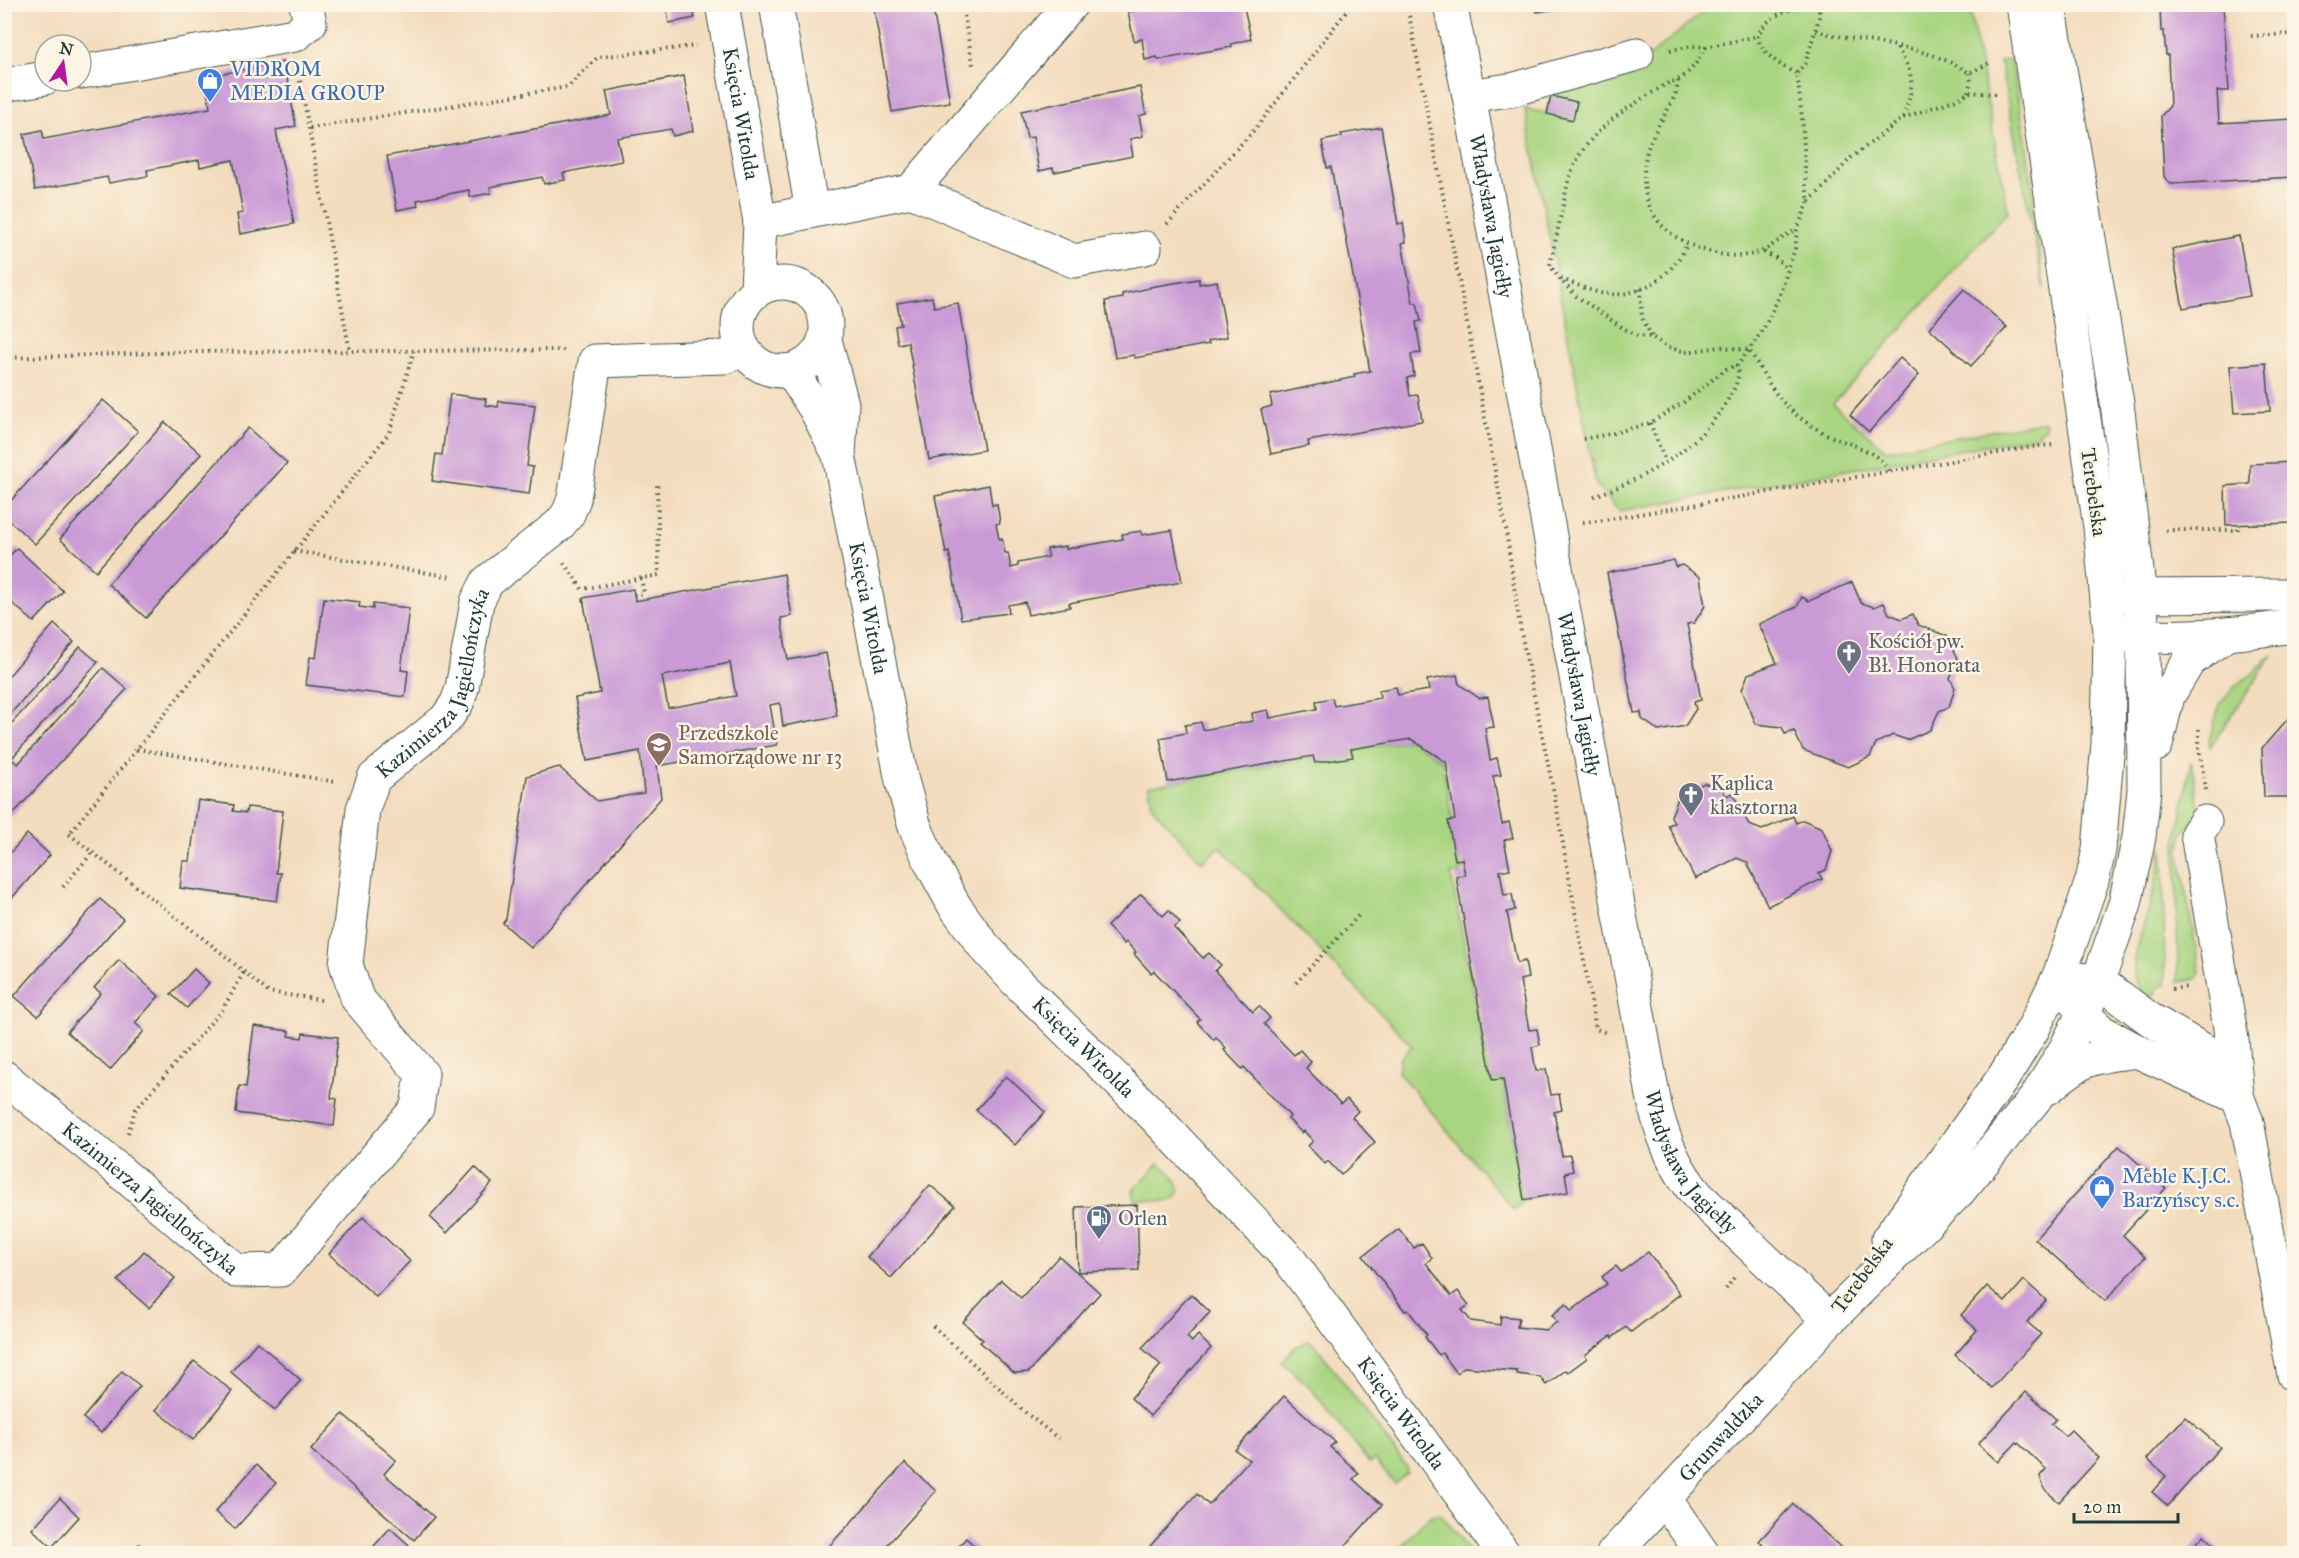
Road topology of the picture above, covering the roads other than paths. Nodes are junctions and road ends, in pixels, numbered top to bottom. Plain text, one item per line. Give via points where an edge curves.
1 (306, 4) edge
2 (722, 4) edge
3 (776, 4) edge
4 (1071, 4) edge
5 (1450, 4) edge
6 (2023, 4) edge
7 (2049, 4) edge
8 (1637, 54) road end
9 (93, 70) edge
10 (33, 80) edge
11 (4, 85) edge
12 (1469, 96) junction
13 (910, 191) junction
14 (812, 211) junction
15 (760, 222) junction
16 (1145, 248) road end
17 (794, 284) junction
18 (757, 290) junction
19 (825, 340) junction
20 (744, 350) junction
21 (791, 371) junction
22 (839, 455) junction
23 (2295, 595) edge
24 (2140, 596) junction
25 (2108, 597) junction
26 (2295, 626) edge
27 (2110, 633) junction
28 (2143, 636) junction
29 (2224, 636) junction
30 (2144, 790) junction
31 (2206, 809) road end
32 (2059, 976) junction
33 (2098, 981) junction
34 (2083, 1014) junction
35 (2137, 1051) junction
36 (4, 1077) edge
37 (2237, 1096) junction
38 (2035, 1099) junction
39 (1829, 1320) junction
40 (2293, 1359) edge
41 (1665, 1499) junction
42 (1504, 1554) edge
43 (1613, 1554) edge
44 (1703, 1554) edge

1 - 9 street via 310,23 295,35
2 - 15 street, Księcia Witolda
3 - 14 street
4 - 13 street
5 - 12 street, Władysława Jagiełły
6 - 25 street, Terebelska
7 - 24 street, Terebelska via 2117,403
8 - 12 street via 1515,89
10 - 11 street
12 - 39 street, Władysława Jagiełły via 1656,1111 1666,1145 1681,1176 1698,1196
13 - 14 street
13 - 16 street via 1074,261
14 - 15 street
15 - 17 street, Księcia Witolda
15 - 18 street, Księcia Witolda
17 - 18 street via 775,283
17 - 19 street via 818,299 826,319
18 - 20 street via 738,317 738,334
19 - 21 street via 812,360
19 - 22 street, Księcia Witolda via 842,405
20 - 21 street via 764,368
20 - 36 street, Kazimierza Jagiellończyka via 725,357 595,361 574,499 568,514 487,582 477,602 457,703 446,719 374,778 363,808 346,964 357,998 422,1074 417,1108 281,1270 236,1271
21 - 22 street, Księcia Witolda
22 - 42 street, Księcia Witolda via 902,781 915,827 954,905 1016,981 1154,1116 1289,1259
23 - 24 street
24 - 25 street
24 - 28 street, Terebelska
25 - 27 street, Terebelska
26 - 29 street
27 - 28 street
27 - 32 street, Terebelska via 2107,755 2099,850
28 - 29 street
28 - 30 street, Terebelska
29 - 30 street, Terebelska via 2189,661 2168,696
30 - 33 street, Terebelska via 2133,874
31 - 37 street via 2197,834
32 - 33 street
32 - 34 street
32 - 39 street, Terebelska via 2003,1078
33 - 34 street, Terebelska
33 - 37 street via 2151,1020 2207,1052
34 - 35 street via 2102,1032
34 - 38 street, Terebelska
35 - 37 street
35 - 38 street, Terebelska via 2082,1062
37 - 40 street via 2247,1122
38 - 39 street, Terebelska via 1959,1191
39 - 41 street, Grunwaldzka
41 - 43 street, Grunwaldzka
41 - 44 street

